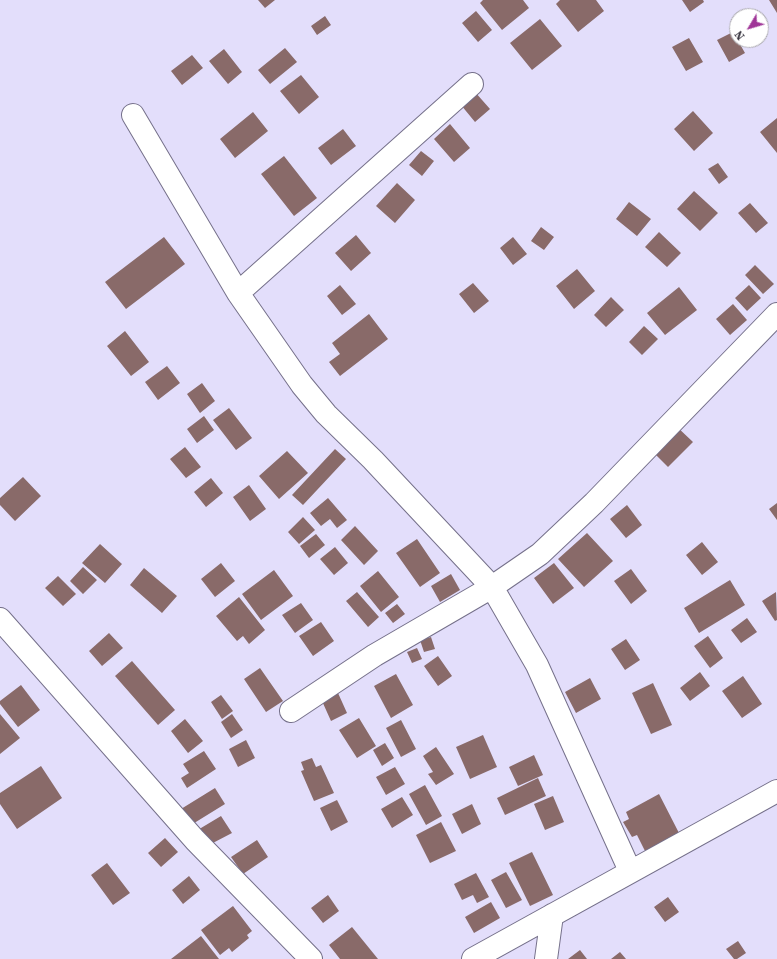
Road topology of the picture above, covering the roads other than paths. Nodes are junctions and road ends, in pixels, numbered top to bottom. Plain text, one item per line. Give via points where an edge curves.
1 (472, 84) dead end
2 (133, 115) dead end
3 (238, 293) junction
4 (777, 314) edge
5 (492, 587) junction
6 (0, 619) edge
7 (291, 711) dead end
8 (777, 791) edge
9 (630, 871) junction
10 (552, 915) junction
11 (311, 959) edge
12 (473, 959) edge
13 (546, 959) edge

1 - 3 street
2 - 3 street
3 - 5 street via 278,352 326,414
4 - 5 street via 594,503 540,554
5 - 7 street via 375,655
5 - 9 street via 537,665
6 - 11 street via 195,840
8 - 9 street
9 - 10 street
10 - 12 street
10 - 13 street

